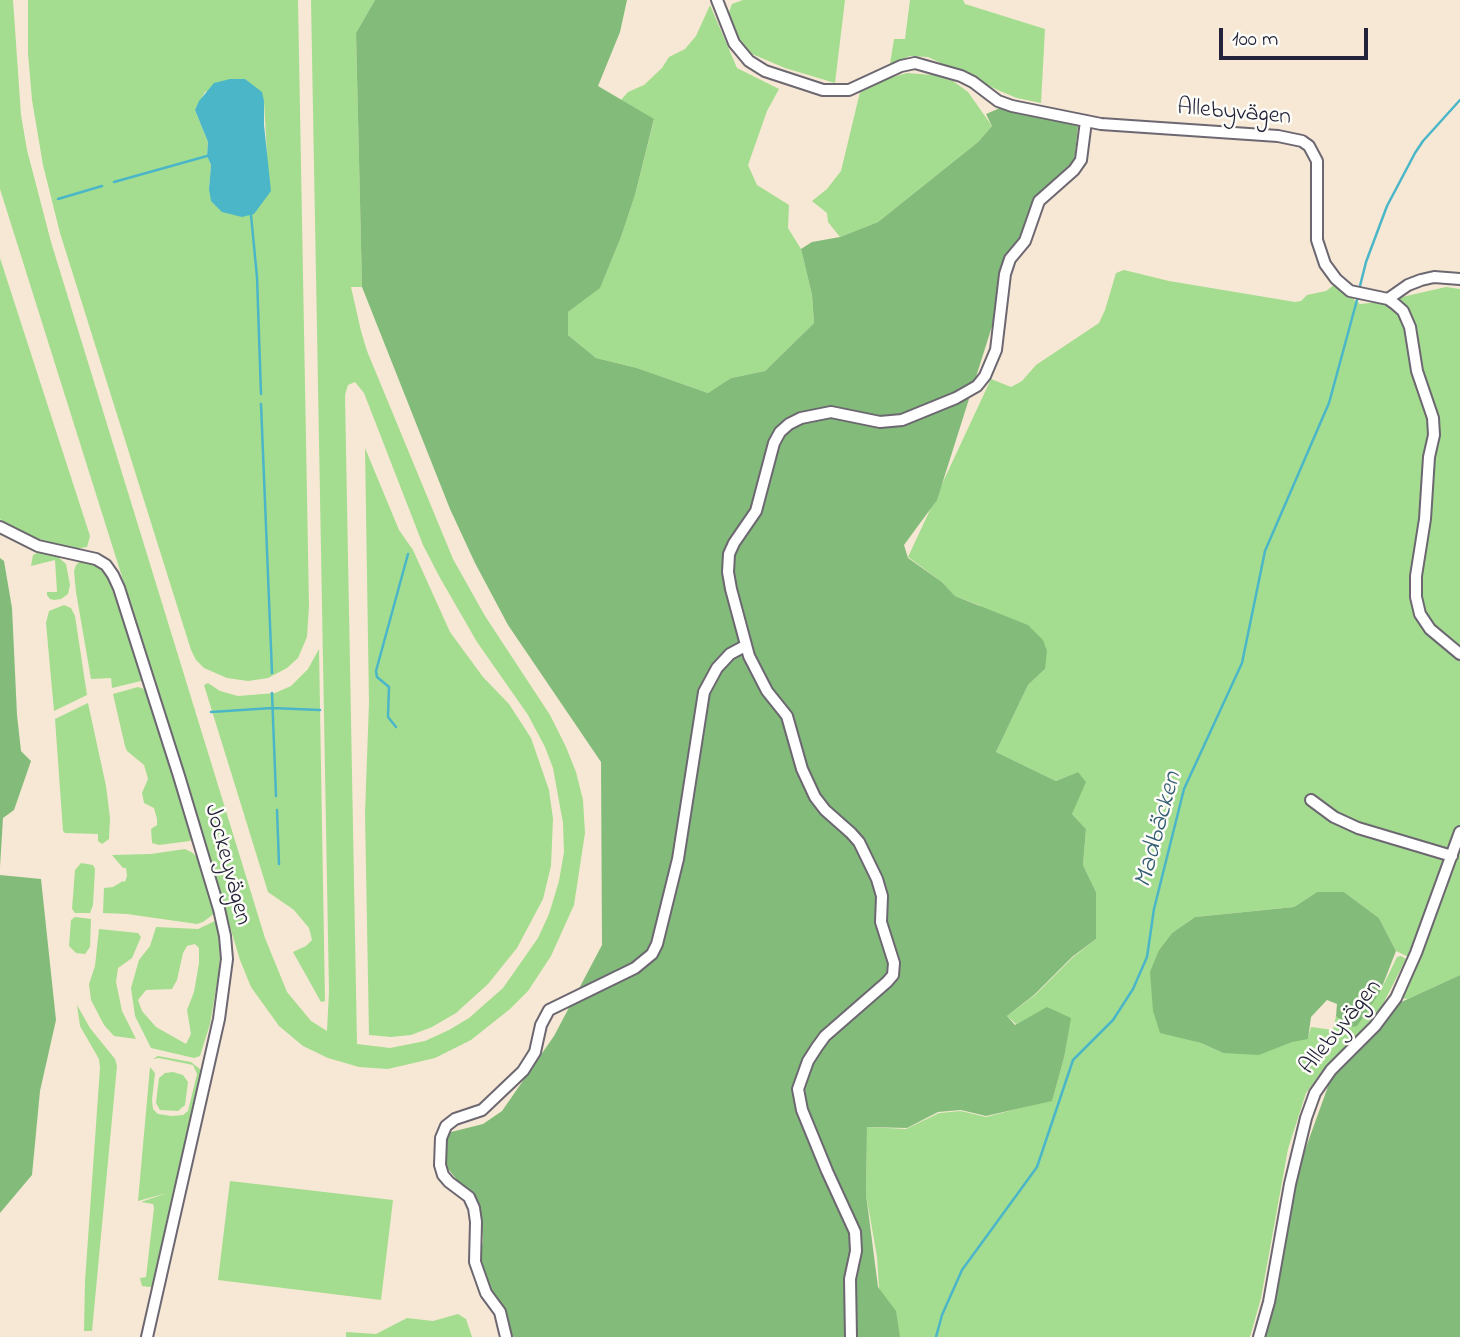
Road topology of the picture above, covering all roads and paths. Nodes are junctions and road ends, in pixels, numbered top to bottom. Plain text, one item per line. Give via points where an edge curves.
1 (717, 0) edge
2 (1086, 121) junction
3 (1460, 279) edge
4 (1388, 299) junction
5 (0, 527) edge
6 (745, 646) junction
7 (1460, 654) edge
8 (1311, 800) dead end
9 (1460, 832) edge
10 (1452, 856) junction
11 (147, 1337) edge
12 (506, 1337) edge
13 (851, 1337) edge
14 (1259, 1337) edge

1 - 2 street, Allebyvägen via 734,43 749,61 811,87 849,90 915,63 961,76 1005,104
2 - 4 street, Allebyvägen via 1302,141 1317,161 1317,240 1325,264 1350,291
2 - 6 street via 1081,160 1039,201 1025,241 1010,259 996,350 977,386 902,420 880,422 831,412 801,418 780,432 756,511 730,554 728,572
3 - 4 street via 1421,280
4 - 7 street via 1400,307 1407,320 1433,418 1416,597 1430,629
5 - 11 street, Jockeyvägen via 26,542 96,559 113,575 191,813 225,936 227,958 219,1019
6 - 12 street via 717,668 704,692 678,859 652,954 635,968 549,1010 535,1052 523,1071 482,1110 446,1126 441,1138 443,1175 469,1197 474,1208 475,1262 486,1293 500,1312
6 - 13 street via 767,691 787,716 815,797 851,832 877,879 881,922 894,963 887,982 825,1036 808,1061 798,1089 802,1110 855,1232
8 - 10 street via 1357,828
9 - 10 street, Allebyvägen
10 - 14 street, Allebyvägen via 1396,999 1315,1093 1290,1184

